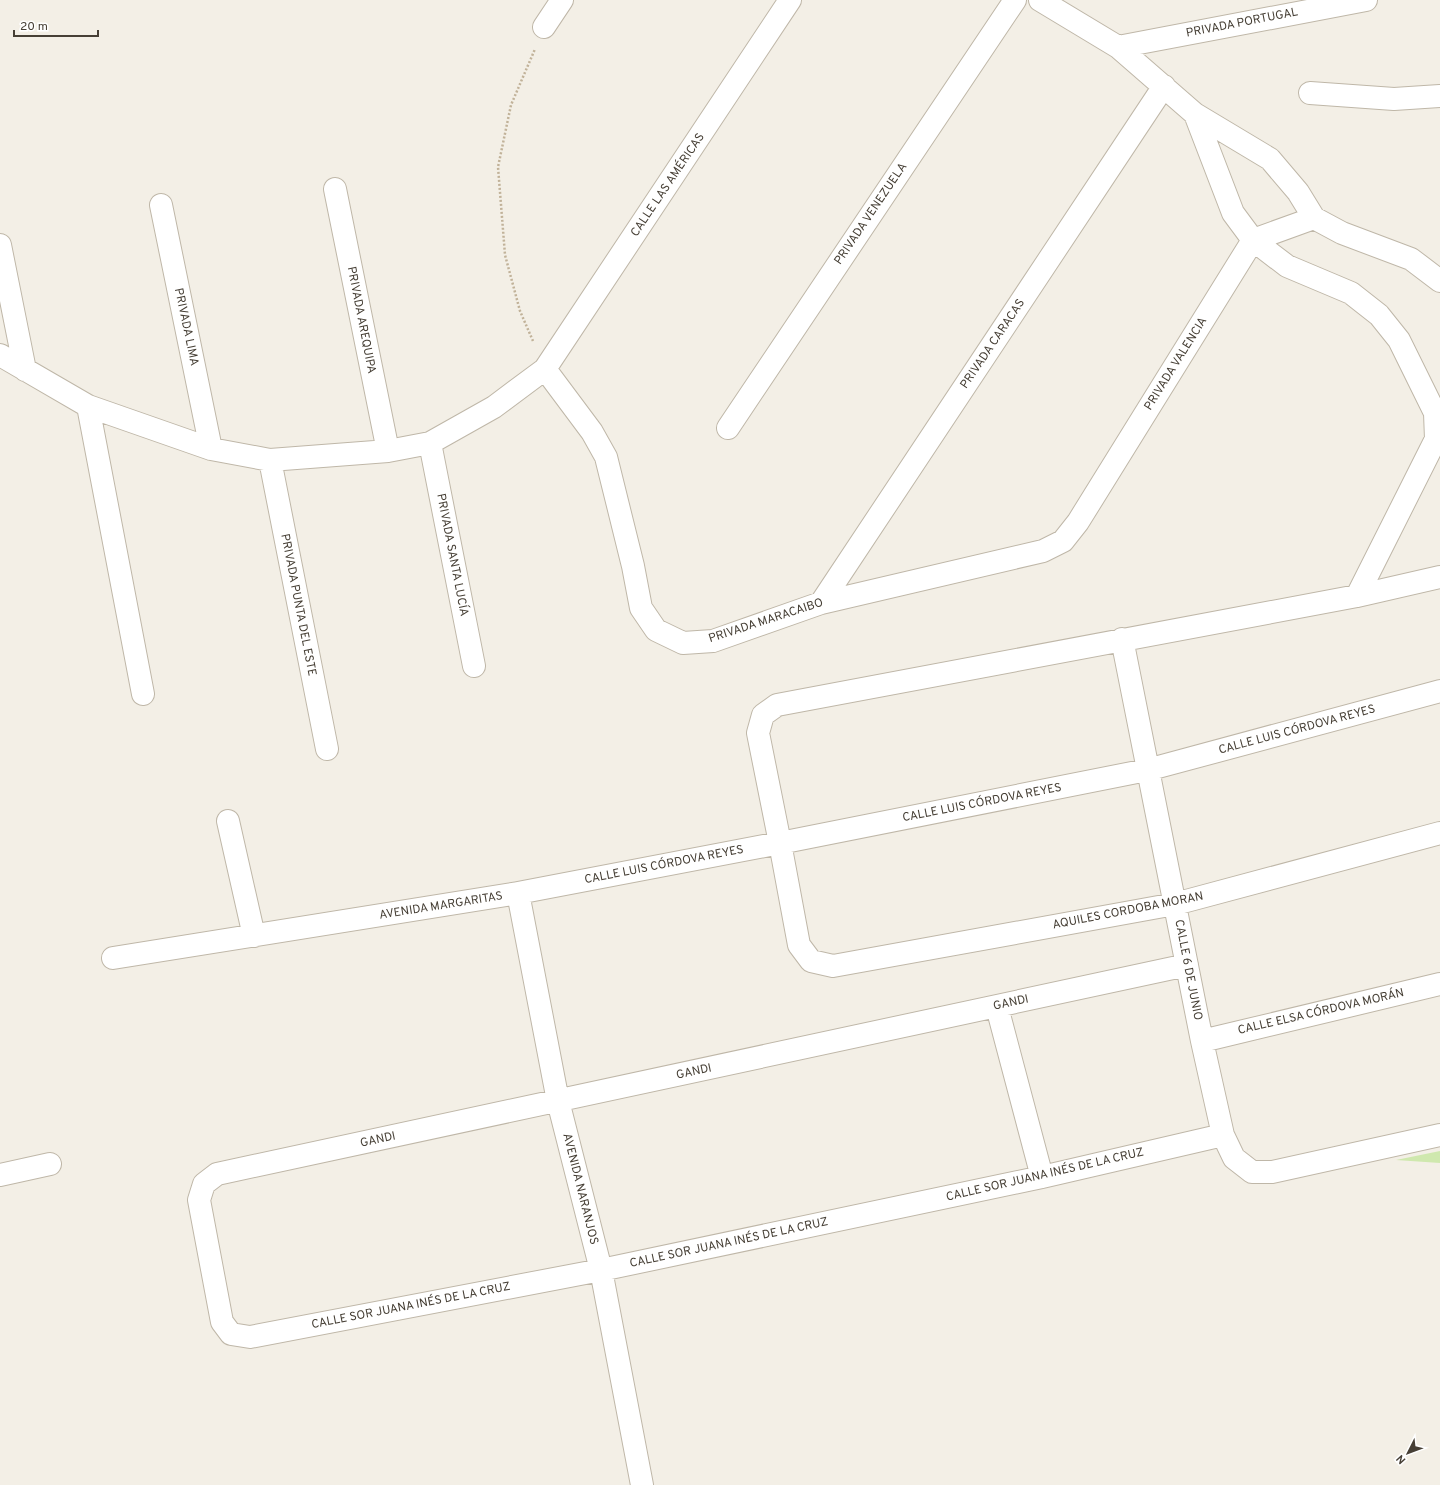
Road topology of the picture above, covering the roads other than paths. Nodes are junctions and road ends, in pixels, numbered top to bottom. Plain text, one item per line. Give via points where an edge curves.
1 (562, 0) edge
2 (790, 0) edge
3 (1015, 0) edge
4 (1040, 0) edge
5 (1366, 0) edge
6 (544, 27) road end
7 (1118, 47) junction
8 (1164, 86) junction
9 (1310, 93) dead end
10 (1440, 96) edge
11 (1195, 114) junction
12 (335, 189) dead end
13 (161, 205) dead end
14 (1314, 218) junction
15 (1253, 240) junction
16 (0, 245) edge
17 (1440, 281) edge
18 (0, 355) edge
19 (546, 369) junction
20 (25, 370) junction
21 (88, 406) junction
22 (728, 428) dead end
23 (430, 443) junction
24 (211, 449) junction
25 (388, 451) junction
26 (270, 460) junction
27 (1063, 541) joint
28 (1440, 576) edge
29 (1357, 596) junction
30 (821, 603) junction
31 (1122, 639) junction
32 (474, 666) dead end
33 (1440, 691) edge
34 (143, 694) dead end
35 (327, 749) dead end
36 (1147, 770) junction
37 (228, 821) dead end
38 (1440, 833) edge
39 (780, 843) junction
40 (518, 893) junction
41 (1175, 904) junction
42 (254, 936) junction
43 (114, 958) dead end
44 (1188, 965) junction
45 (1440, 984) edge
46 (997, 1007) junction
47 (1202, 1041) junction
48 (558, 1101) junction
49 (1223, 1135) junction
50 (1440, 1135) edge
51 (50, 1164) dead end
52 (0, 1175) edge
53 (1042, 1177) junction
54 (601, 1270) junction
55 (231, 1334) joint
56 (642, 1485) edge

1 - 6 street
2 - 19 street, CALLE LAS AMÉRICAS
3 - 22 street, PRIVADA VENEZUELA
4 - 7 street
5 - 7 street, PRIVADA PORTUGAL
7 - 8 street
8 - 11 street
8 - 30 street, PRIVADA CARACAS
9 - 10 street via 1394,99
11 - 14 street via 1270,159 1298,192
11 - 15 street via 1233,213
12 - 25 street, PRIVADA AREQUIPA
13 - 24 street, PRIVADA LIMA
14 - 15 street
14 - 17 street via 1342,233 1411,260
15 - 27 street, PRIVADA VALENCIA via 1078,522
15 - 29 street via 1287,266 1351,293 1379,315 1399,340 1435,413 1436,439
16 - 20 street
18 - 20 street
19 - 23 street via 494,407
19 - 30 street, PRIVADA MARACAIBO via 592,432 606,457 641,608 656,630 683,643 713,641
20 - 21 street
21 - 24 street
21 - 34 street
23 - 25 street
23 - 32 street, PRIVADA SANTA LUCÍA
24 - 26 street
25 - 26 street
26 - 35 street, PRIVADA PUNTA DEL ESTE
27 - 30 street, PRIVADA MARACAIBO via 1043,551
28 - 29 street
29 - 31 street
31 - 36 street, CALLE 6 DE JUNIO
31 - 39 street via 777,705 763,715 758,733
33 - 36 street, CALLE LUIS CÓRDOVA REYES
36 - 39 street, CALLE LUIS CÓRDOVA REYES
36 - 41 street, CALLE 6 DE JUNIO
37 - 42 street
38 - 41 street, AQUILES CORDOBA MORAN
39 - 40 street, CALLE LUIS CÓRDOVA REYES
39 - 41 street, AQUILES CORDOBA MORAN via 799,945 811,961 833,966
40 - 42 street, AVENIDA MARGARITAS
40 - 48 street, AVENIDA NARANJOS
41 - 44 street, CALLE 6 DE JUNIO
42 - 43 street, AVENIDA MARGARITAS
44 - 46 street, GANDI
44 - 47 street, CALLE 6 DE JUNIO
45 - 47 street, CALLE ELSA CÓRDOVA MORÁN
46 - 48 street, GANDI
46 - 53 street
47 - 49 street, CALLE 6 DE JUNIO
48 - 54 street, AVENIDA NARANJOS
48 - 55 street, GANDI via 217,1174 204,1184 199,1200 222,1322
49 - 50 street, CALLE 6 DE JUNIO via 1234,1158 1252,1172 1272,1172
49 - 53 street, CALLE SOR JUANA INÉS DE LA CRUZ
51 - 52 street
53 - 54 street, CALLE SOR JUANA INÉS DE LA CRUZ
54 - 55 street, CALLE SOR JUANA INÉS DE LA CRUZ via 250,1337
54 - 56 street, AVENIDA NARANJOS

